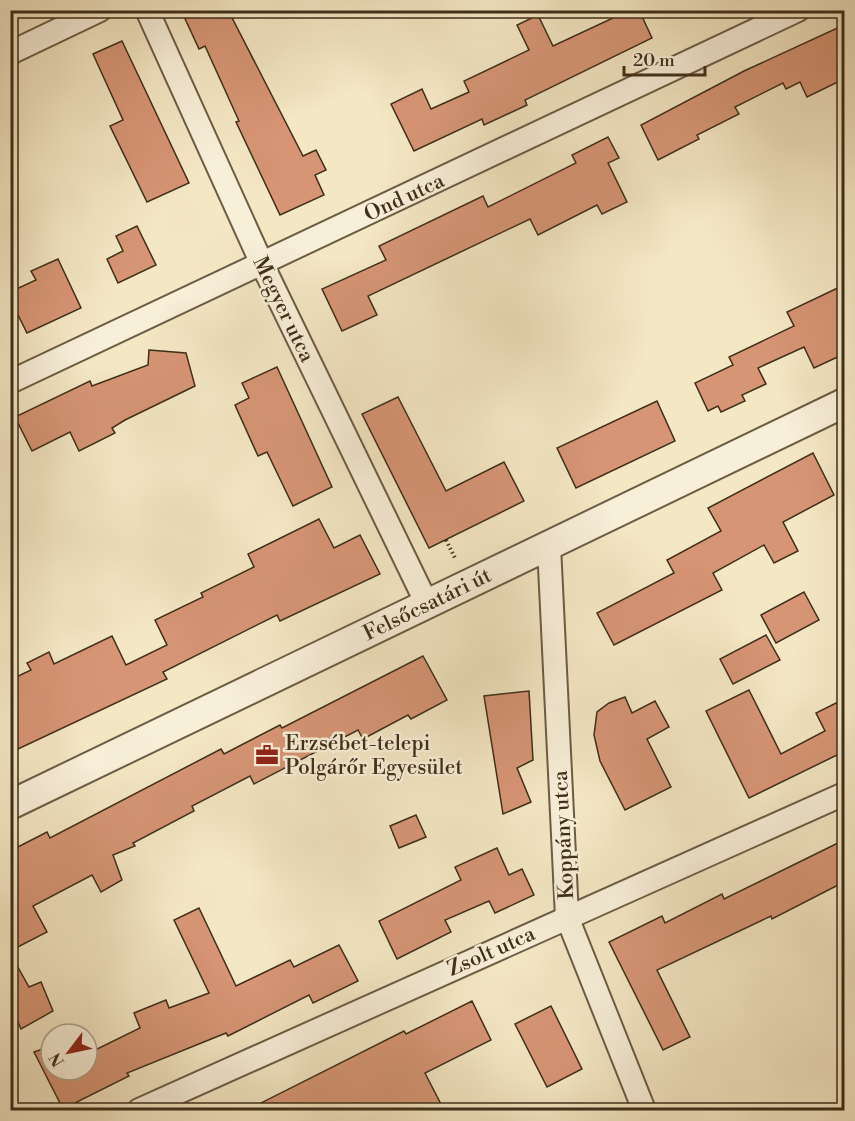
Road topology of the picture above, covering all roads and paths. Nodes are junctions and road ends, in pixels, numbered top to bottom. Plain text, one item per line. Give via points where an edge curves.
1 (100, 10) edge
2 (147, 10) edge
3 (798, 10) edge
4 (10, 53) edge
5 (262, 264) junction
6 (10, 382) edge
7 (844, 403) edge
8 (549, 546) junction
9 (427, 604) junction
10 (844, 794) edge
11 (10, 806) edge
12 (567, 917) junction
13 (139, 1110) edge
14 (644, 1110) edge

1 - 4 street
2 - 5 street, Megyer utca
3 - 5 street, Ond utca
5 - 6 street, Ond utca
5 - 9 street, Megyer utca
7 - 8 street, Felsőcsatári út
8 - 9 street, Felsőcsatári út
8 - 12 street, Koppány utca
9 - 11 street, Felsőcsatári út
10 - 12 street, Zsolt utca
12 - 13 street, Zsolt utca
12 - 14 street, Koppány utca

